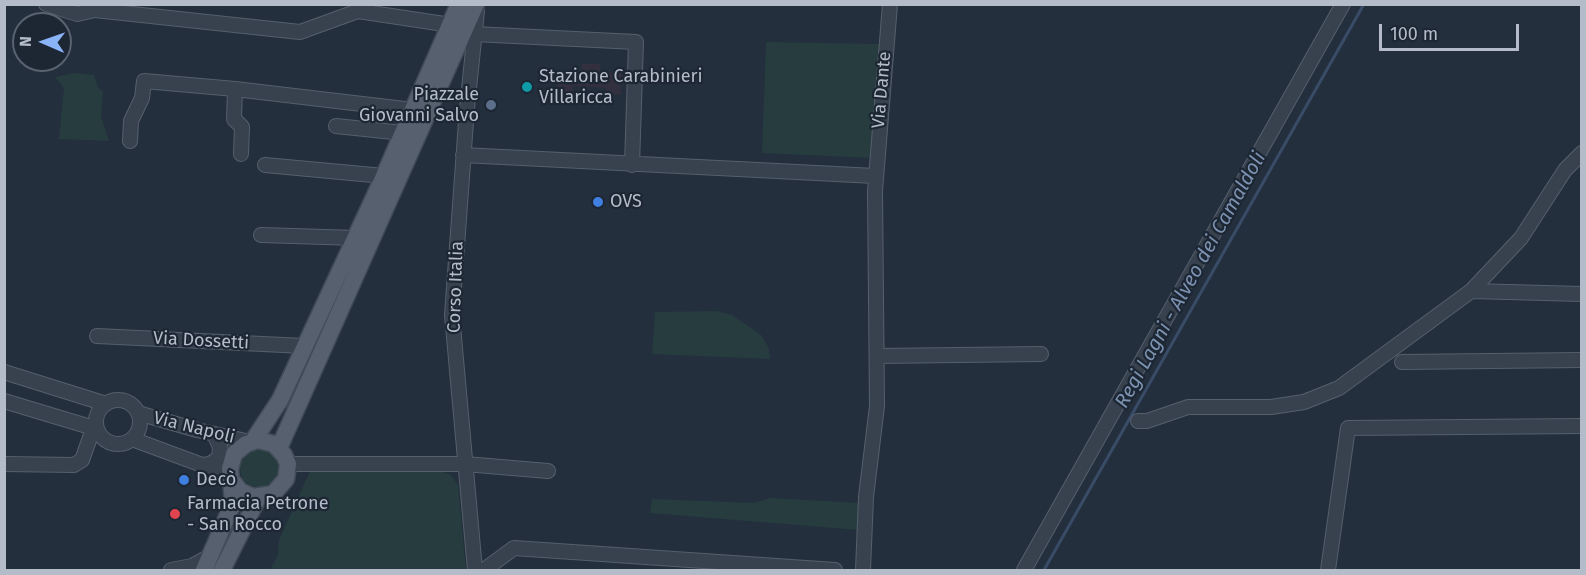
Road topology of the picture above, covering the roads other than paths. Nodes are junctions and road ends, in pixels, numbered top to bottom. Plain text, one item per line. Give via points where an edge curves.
1 (46, 4) edge
2 (459, 4) edge
3 (477, 4) edge
4 (890, 4) edge
5 (1343, 4) edge
6 (97, 7) edge
7 (451, 24) junction
8 (474, 34) junction
9 (452, 57) junction
10 (471, 62) junction
11 (235, 89) junction
12 (413, 110) junction
13 (336, 126) dead end
14 (403, 133) junction
15 (130, 141) dead end
16 (1581, 153) edge
17 (241, 154) dead end
18 (463, 155) junction
19 (266, 165) dead end
20 (632, 165) junction
21 (384, 176) junction
22 (875, 176) junction
23 (261, 235) dead end
24 (356, 238) junction
25 (1471, 291) junction
26 (1581, 294) edge
27 (97, 336) dead end
28 (304, 346) junction
29 (1041, 354) dead end
30 (877, 356) junction
31 (1581, 360) edge
32 (1402, 362) dead end
33 (4, 372) edge
34 (4, 400) edge
35 (106, 404) junction
36 (138, 414) junction
37 (1138, 421) dead end
38 (1581, 426) edge
39 (95, 429) junction
40 (213, 434) junction
41 (132, 439) junction
42 (251, 441) junction
43 (279, 448) junction
44 (4, 464) edge
45 (288, 464) junction
46 (465, 464) junction
47 (202, 465) junction
48 (548, 471) dead end
49 (233, 481) junction
50 (258, 498) junction
51 (207, 563) edge
52 (171, 570) edge
53 (178, 570) edge
54 (222, 570) edge
55 (475, 570) edge
56 (484, 570) edge
57 (835, 570) edge
58 (863, 570) edge
59 (1024, 570) edge
60 (1328, 570) edge

1 - 6 street via 77,14
2 - 7 main road
3 - 8 street, Corso Italia
3 - 9 main road
4 - 22 street, Via Dante
5 - 59 street
6 - 7 street via 300,32 358,11
7 - 12 main road
8 - 10 street, Corso Italia
8 - 20 street via 636,42
9 - 10 street
9 - 43 main road
10 - 18 street, Corso Italia
11 - 12 street
11 - 15 street via 144,81 142,98 131,121
11 - 17 street via 234,119 242,127
12 - 14 main road
13 - 14 street
14 - 21 main road
16 - 25 street via 1565,170 1521,238
18 - 20 street
18 - 46 street, Corso Italia via 452,315
19 - 21 street
20 - 22 street
21 - 24 main road
22 - 30 street, Via Dante
23 - 24 street
24 - 28 main road
25 - 26 street
25 - 37 street via 1356,378 1320,397 1270,407 1188,407
27 - 28 street, Via Dossetti
28 - 42 main road via 279,400
29 - 30 street
30 - 58 street, Via Dante via 877,406 866,497
31 - 32 street
33 - 35 street
34 - 39 street
35 - 36 street via 124,401
35 - 39 street via 99,412
36 - 40 street, Via Napoli
36 - 41 street via 140,425
38 - 60 street via 1348,428
39 - 41 street via 109,442 121,444
39 - 44 street via 82,460 74,465
40 - 42 street, Via Napoli
40 - 47 street via 220,447 219,458
41 - 47 street, Via Napoli
42 - 43 main road via 264,441
42 - 49 main road via 237,450 232,459
43 - 45 main road
45 - 46 street
45 - 50 main road via 281,488
46 - 48 street
46 - 55 street, Corso Italia
47 - 49 street, Via Napoli
49 - 50 main road via 244,494
49 - 51 main road via 233,503
50 - 54 main road
51 - 53 street
52 - 53 street
56 - 57 street via 514,548

